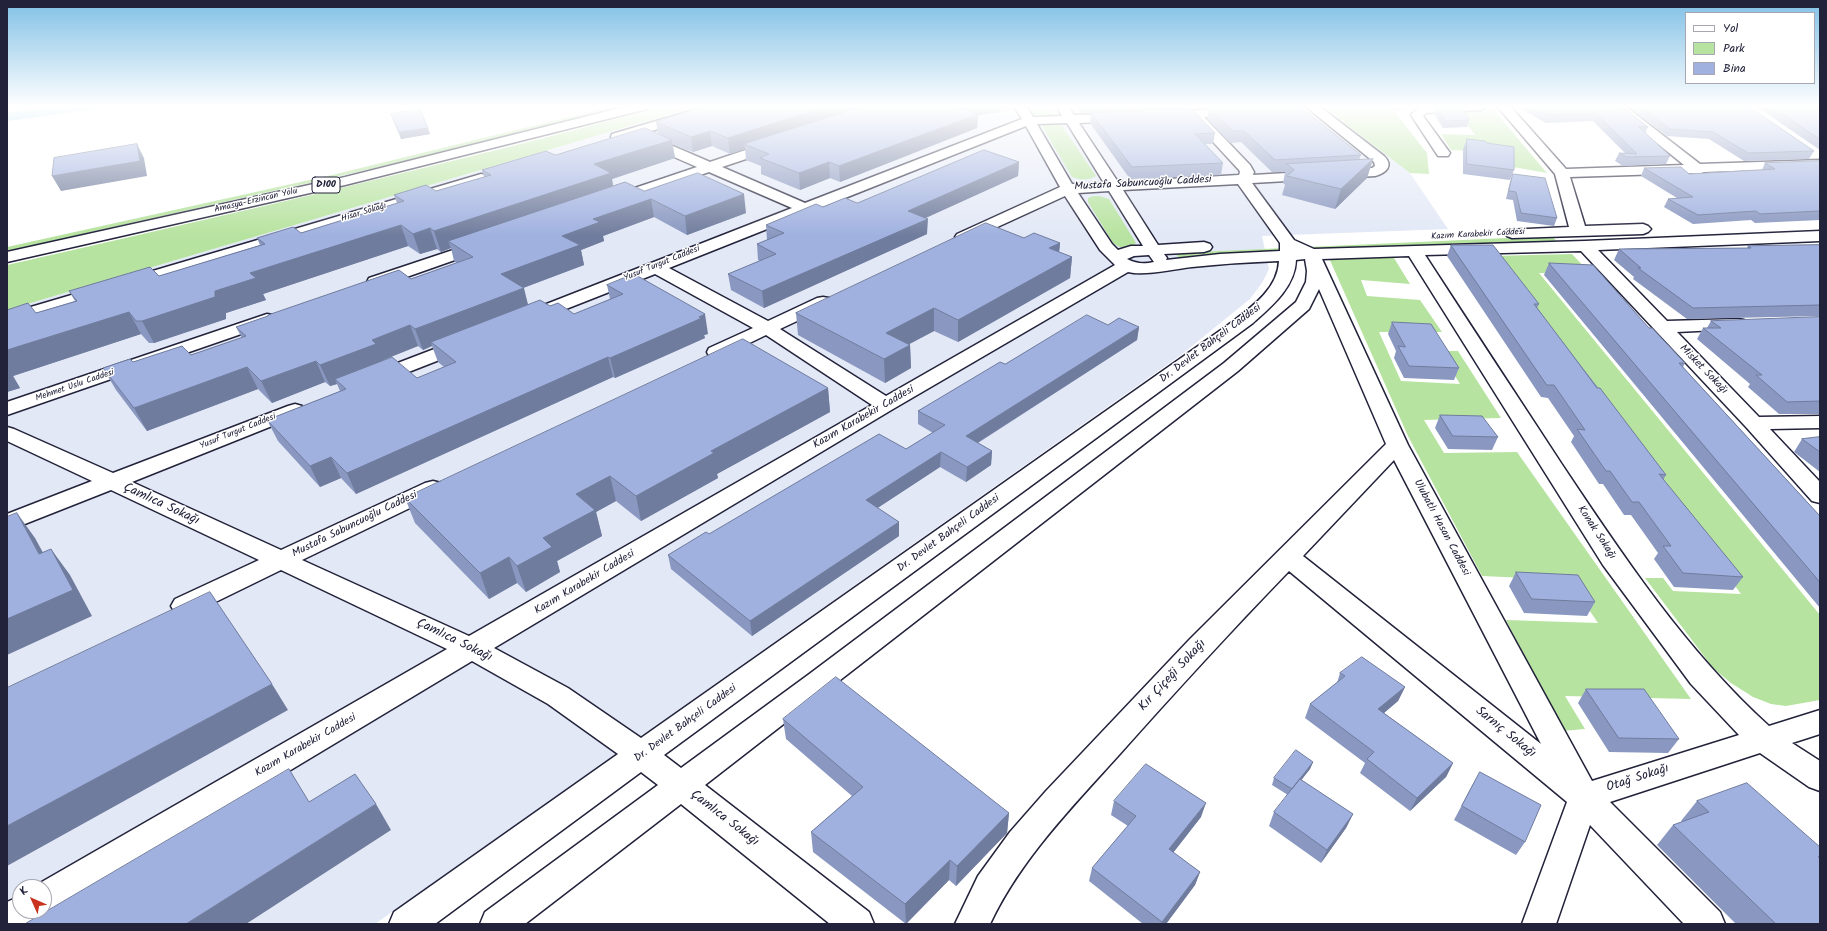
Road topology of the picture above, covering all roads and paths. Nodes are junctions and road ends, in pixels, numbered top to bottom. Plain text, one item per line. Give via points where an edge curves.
1 (424, 149) edge
2 (472, 149) edge
3 (670, 149) edge
4 (760, 149) edge
5 (954, 149) edge
6 (1046, 149) edge
7 (1090, 149) edge
8 (1227, 149) edge
9 (1367, 149) edge
10 (1441, 149) edge
11 (1541, 149) edge
12 (1673, 149) edge
13 (1443, 153) dead end
14 (1818, 159) edge
15 (709, 166) junction
16 (1699, 170) junction
17 (1562, 173) junction
18 (494, 174) edge
19 (1244, 179) junction
20 (1112, 185) junction
21 (1068, 188) junction
22 (596, 206) edge
23 (804, 208) junction
24 (1820, 225) edge
25 (1577, 236) junction
26 (1820, 236) edge
27 (498, 240) edge
28 (14, 242) dead end
29 (946, 245) edge
30 (1288, 249) junction
31 (1414, 251) junction
32 (1312, 254) junction
33 (7, 257) edge
34 (1157, 258) junction
35 (1128, 259) junction
36 (655, 267) junction
37 (362, 287) edge
38 (839, 295) edge
39 (279, 315) edge
40 (7, 320) edge
41 (514, 323) edge
42 (1757, 324) edge
43 (1662, 327) junction
44 (767, 328) junction
45 (477, 338) edge
46 (703, 359) edge
47 (358, 385) edge
48 (313, 403) edge
49 (886, 405) junction
50 (7, 409) edge
51 (1820, 422) edge
52 (1753, 423) junction
53 (7, 433) edge
54 (1397, 445) junction
55 (112, 482) junction
56 (446, 482) edge
57 (1820, 496) edge
58 (7, 522) edge
59 (1288, 557) junction
60 (281, 560) junction
61 (166, 615) edge
62 (472, 649) junction
63 (1820, 722) edge
64 (1763, 739) junction
65 (642, 755) junction
66 (1820, 778) edge
67 (681, 785) junction
68 (1584, 797) junction
69 (52, 894) edge
70 (406, 924) edge
71 (496, 924) edge
72 (857, 924) edge
73 (972, 924) edge
74 (1539, 924) edge
75 (1708, 924) edge

1 - 28 main road, Amasya-Erzincan Yolu / D100
2 - 33 main road, Amasya-Erzincan Yolu / D100 via 367,176
3 - 15 main road
4 - 15 main road
5 - 23 main road, Yusuf Turgut Caddesi
6 - 21 main road
7 - 20 main road
8 - 19 main road via 1245,168 1247,172
9 - 19 main road, Mustafa Sabuncuoğlu Caddesi via 1382,162 1382,168 1375,172
10 - 13 main road
11 - 17 main road
12 - 16 main road
14 - 16 main road
15 - 22 main road
15 - 23 main road
16 - 17 main road
17 - 25 main road
18 - 40 main road, Hisar Sokağı
19 - 20 main road, Mustafa Sabuncuoğlu Caddesi
19 - 30 main road
20 - 21 main road, Mustafa Sabuncuoğlu Caddesi
20 - 34 main road
21 - 29 main road, Mustafa Sabuncuoğlu Caddesi
21 - 35 main road via 1106,248
23 - 36 main road, Yusuf Turgut Caddesi
24 - 25 main road, Kazım Karabekir Caddesi
25 - 26 main road, Kazım Karabekir Caddesi
25 - 30 main road, Kazım Karabekir Caddesi via 1490,234
25 - 31 main road, Kazım Karabekir Caddesi
25 - 43 main road, Misket Sokağı
27 - 37 main road
30 - 32 main road
30 - 34 main road, Kazım Karabekir Caddesi via 1220,259
30 - 65 main road, Dr. Devlet Bahçeli Caddesi via 1286,275 1261,307 1193,359
31 - 32 main road, Kazım Karabekir Caddesi
31 - 64 main road, Konak Sokağı via 1612,559 1701,676
32 - 54 main road, Ulubatlı Hasan Caddesi
32 - 67 main road via 1314,282 1303,305 1231,368
34 - 35 main road, Kazım Karabekir Caddesi via 1146,269
35 - 49 main road, Kazım Karabekir Caddesi
36 - 41 main road, Yusuf Turgut Caddesi
36 - 44 main road
38 - 44 main road
39 - 50 main road, Mehmet Uslu Caddesi
42 - 43 main road
43 - 52 main road, Misket Sokağı
44 - 46 main road
44 - 49 main road
45 - 47 main road
48 - 55 main road, Yusuf Turgut Caddesi
49 - 62 main road, Kazım Karabekir Caddesi
51 - 52 main road
52 - 57 main road, Misket Sokağı
53 - 55 main road, Çamlıca Sokağı
54 - 59 main road, Kır Çiçeği Sokağı
54 - 68 main road, Ulubatlı Hasan Caddesi
55 - 58 main road, Yusuf Turgut Caddesi
55 - 60 main road, Çamlıca Sokağı
56 - 60 main road, Mustafa Sabuncuoğlu Caddesi
59 - 68 main road, Sarnıç Sokağı
59 - 73 main road, Kır Çiçeği Sokağı via 1200,646 1057,801 990,887
60 - 61 main road, Mustafa Sabuncuoğlu Caddesi
60 - 62 main road, Çamlıca Sokağı
62 - 65 main road, Çamlıca Sokağı via 558,696
62 - 69 main road, Kazım Karabekir Caddesi
63 - 64 main road, Otağ Sokağı
64 - 66 main road, Konak Sokağı
64 - 68 main road, Otağ Sokağı
65 - 67 main road, Çamlıca Sokağı
65 - 70 main road, Dr. Devlet Bahçeli Caddesi
67 - 71 main road
67 - 72 main road, Çamlıca Sokağı
68 - 74 main road
68 - 75 main road, Sarnıç Sokağı

